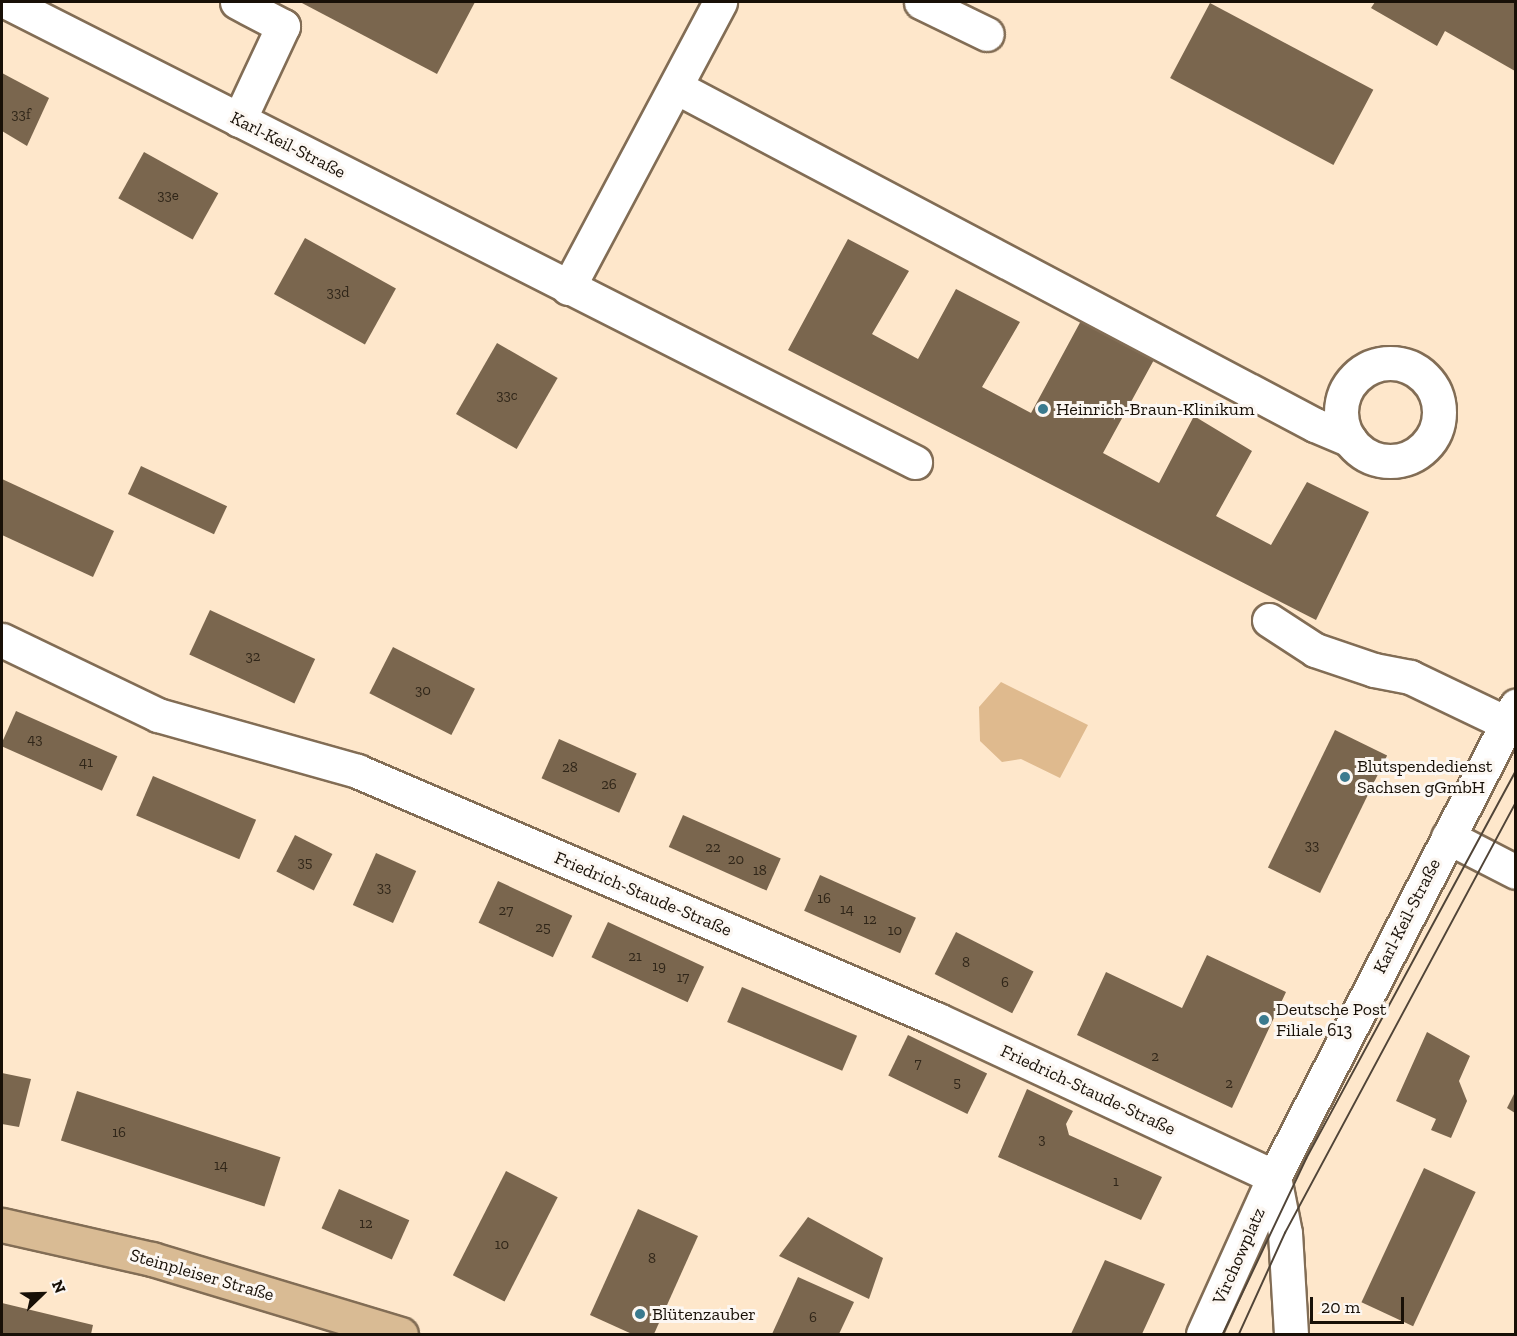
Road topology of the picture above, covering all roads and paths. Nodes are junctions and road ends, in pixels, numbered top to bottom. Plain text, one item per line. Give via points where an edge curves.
1 (8, 2) edge
2 (237, 2) edge
3 (720, 2) edge
4 (921, 2) edge
5 (987, 34) dead end
6 (676, 87) junction
7 (239, 120) junction
8 (568, 288) junction
9 (1350, 440) dead end
10 (915, 462) dead end
11 (1269, 620) dead end
12 (2, 640) edge
13 (1511, 715) edge
14 (1448, 837) junction
15 (1515, 872) edge
16 (1274, 1178) junction
17 (2, 1225) edge
18 (401, 1335) edge
19 (1203, 1335) edge
20 (1291, 1335) edge

1 - 7 street, Karl-Keil-Straße
2 - 7 street via 283,26
3 - 6 street
4 - 5 street
6 - 8 street
6 - 9 street
7 - 8 street, Karl-Keil-Straße
8 - 10 street, Karl-Keil-Straße
11 - 13 street via 1315,650 1374,670 1410,677
12 - 16 street, Friedrich-Staude-Straße via 158,715 357,771 938,1020
13 - 14 street, Karl-Keil-Straße
14 - 15 street
14 - 16 street, Karl-Keil-Straße
16 - 19 street, Virchowplatz
16 - 20 street via 1282,1207
17 - 18 main road, Steinpleiser Straße via 152,1259

